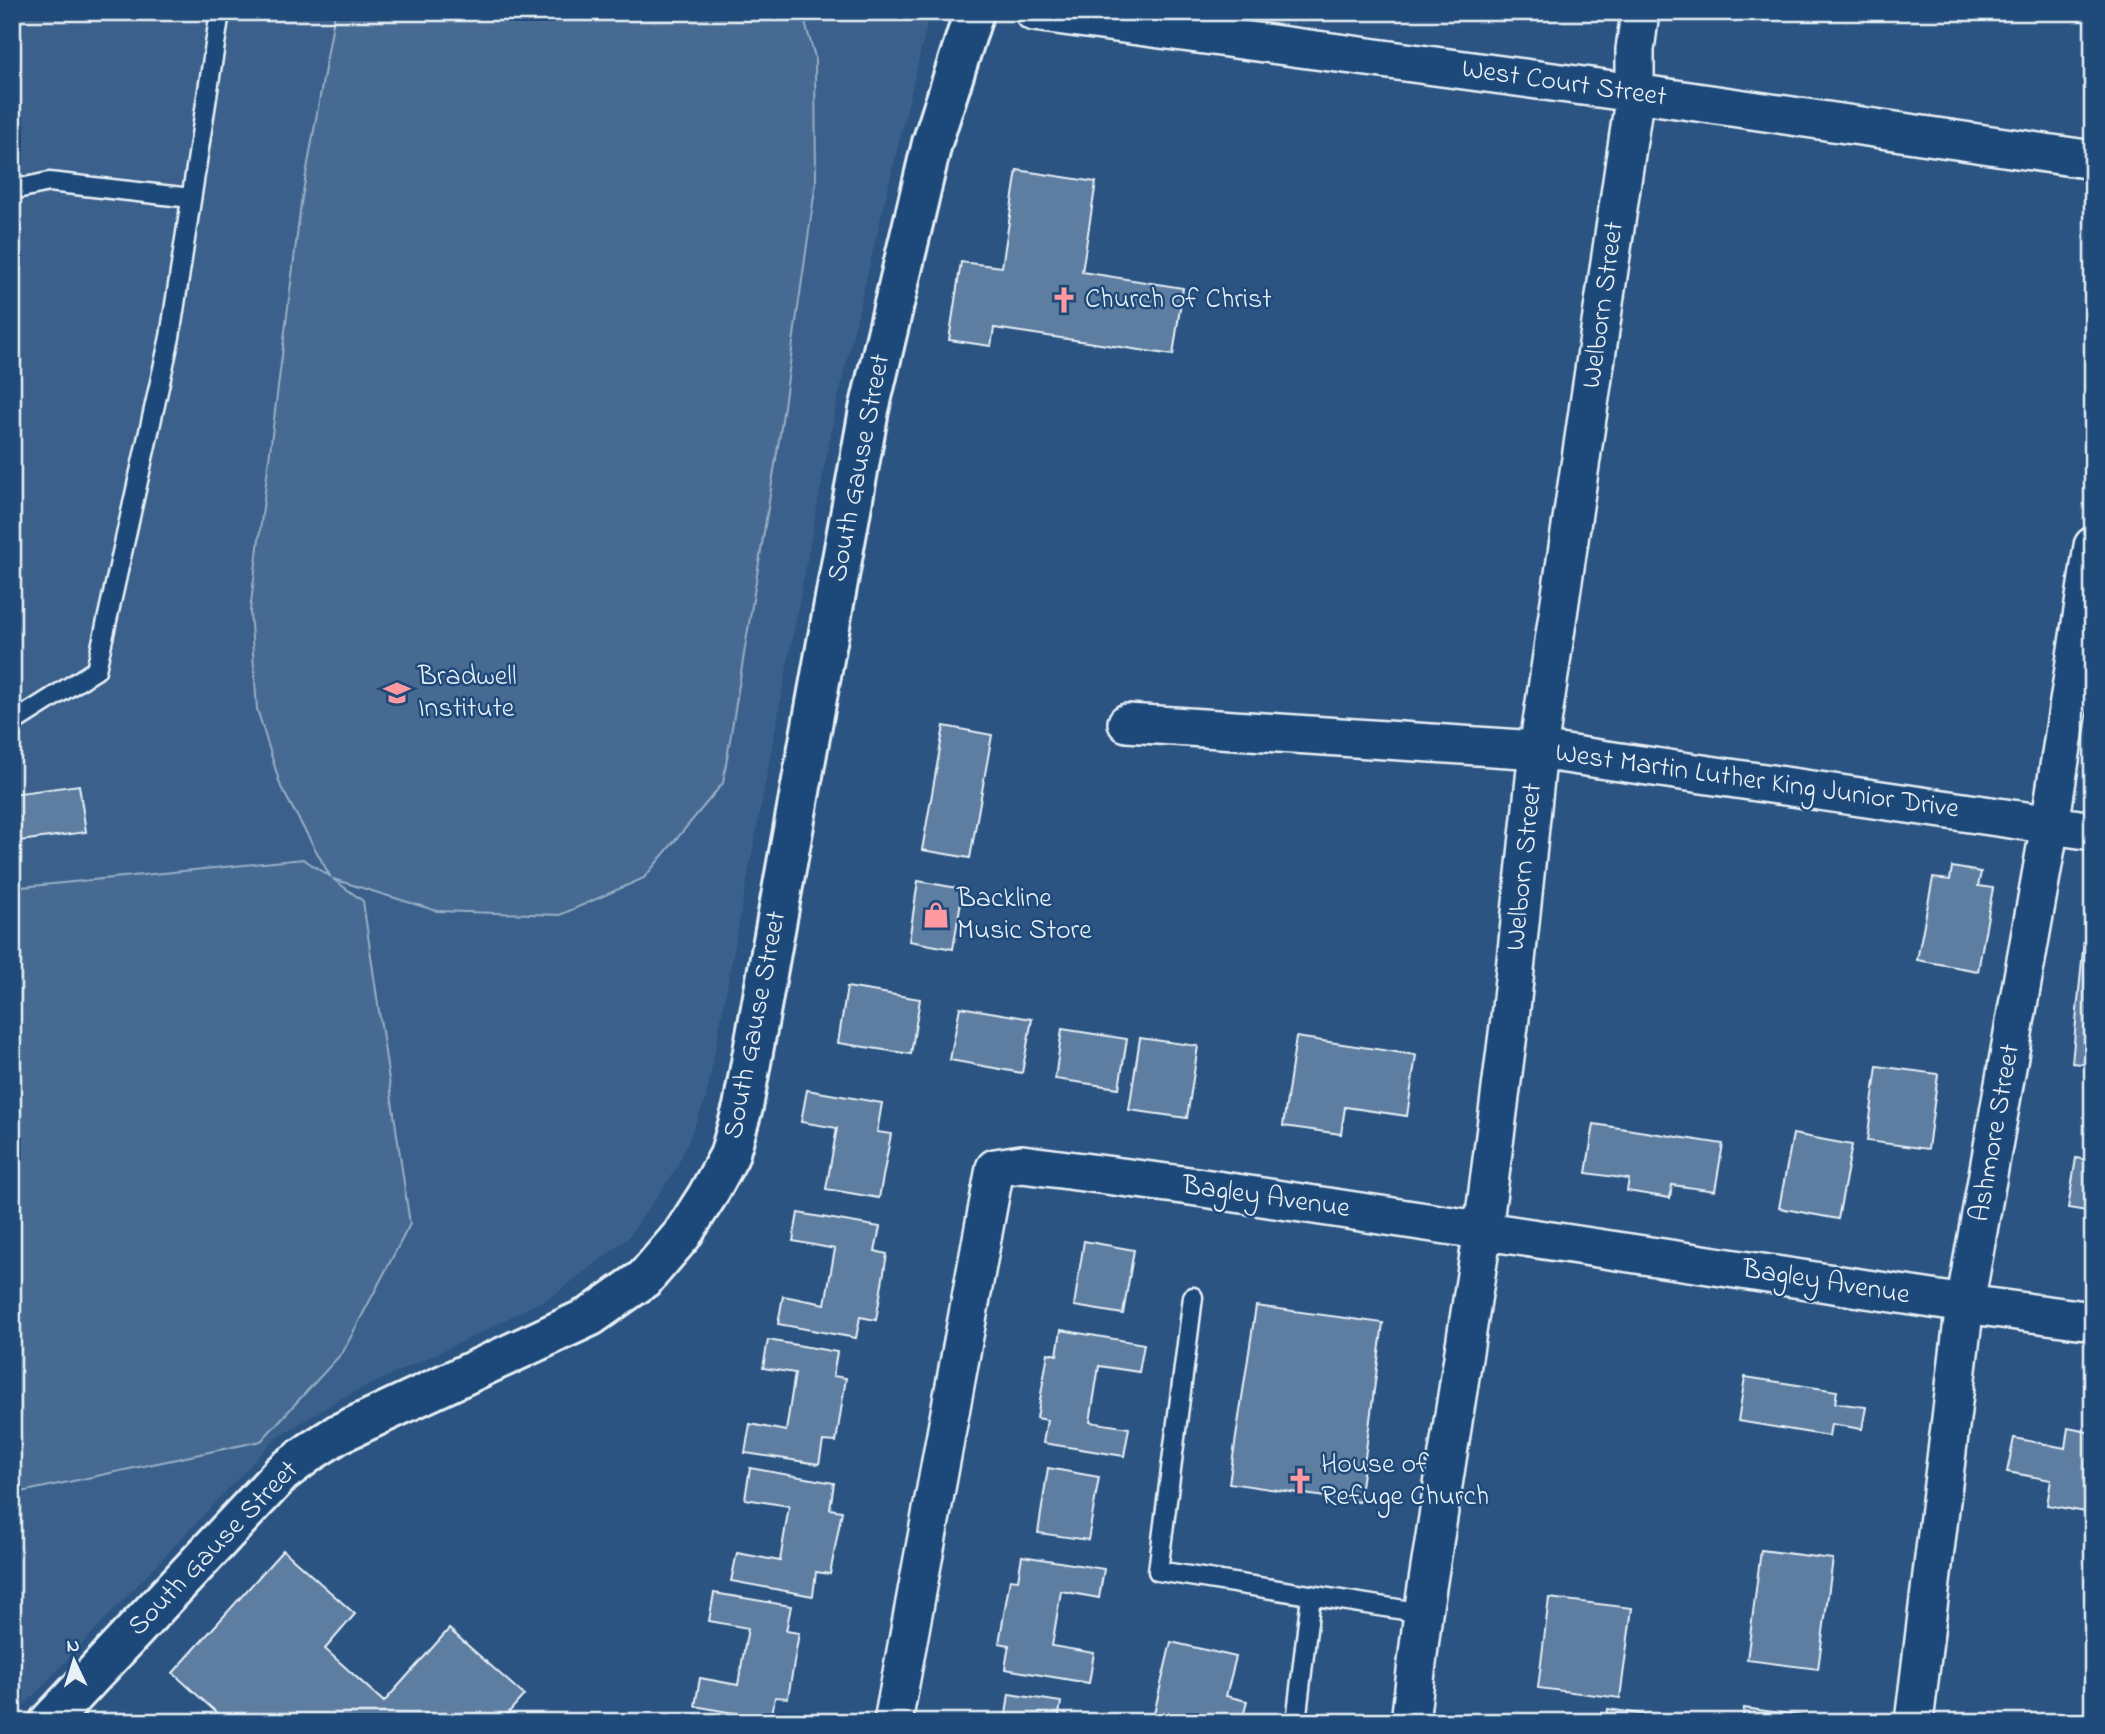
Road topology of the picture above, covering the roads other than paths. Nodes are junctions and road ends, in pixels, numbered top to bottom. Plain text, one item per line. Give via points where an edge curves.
1 (220, 12) edge
2 (974, 12) edge
3 (1034, 12) edge
4 (1640, 12) edge
5 (1635, 93) junction
6 (2093, 160) edge
7 (12, 190) edge
8 (191, 198) junction
9 (2093, 546) edge
10 (12, 723) edge
11 (1127, 723) dead end
12 (1538, 750) junction
13 (2050, 825) junction
14 (2093, 831) edge
15 (1483, 1230) junction
16 (1193, 1297) dead end
17 (1965, 1304) junction
18 (2093, 1321) edge
19 (1311, 1596) junction
20 (1423, 1613) junction
21 (48, 1722) edge
22 (894, 1722) edge
23 (1296, 1722) edge
24 (1410, 1722) edge
25 (1914, 1722) edge

1 - 8 lane
2 - 21 street, South Gause Street via 932,143 857,469 743,1107 729,1156 682,1235 645,1278 591,1316 338,1434 282,1473
3 - 5 street, West Court Street
4 - 5 street, Welborn Street via 1634,50
5 - 6 street, West Court Street
5 - 12 street, Welborn Street
7 - 8 lane via 49,183
8 - 10 lane via 170,337 96,670
9 - 13 street, Ashmore Street
11 - 12 street, West Martin Luther King Junior Drive
12 - 13 street, West Martin Luther King Junior Drive
12 - 15 street, Welborn Street
13 - 14 street, West Martin Luther King Junior Drive
13 - 17 street, Ashmore Street
15 - 17 street, Bagley Avenue
15 - 20 street, Welborn Street
15 - 22 street, Bagley Avenue via 1080,1171 1023,1164 995,1168
16 - 19 lane via 1158,1571
17 - 18 street, Bagley Avenue
17 - 25 street, Ashmore Street
19 - 20 lane
19 - 23 lane
20 - 24 street, Welborn Street

